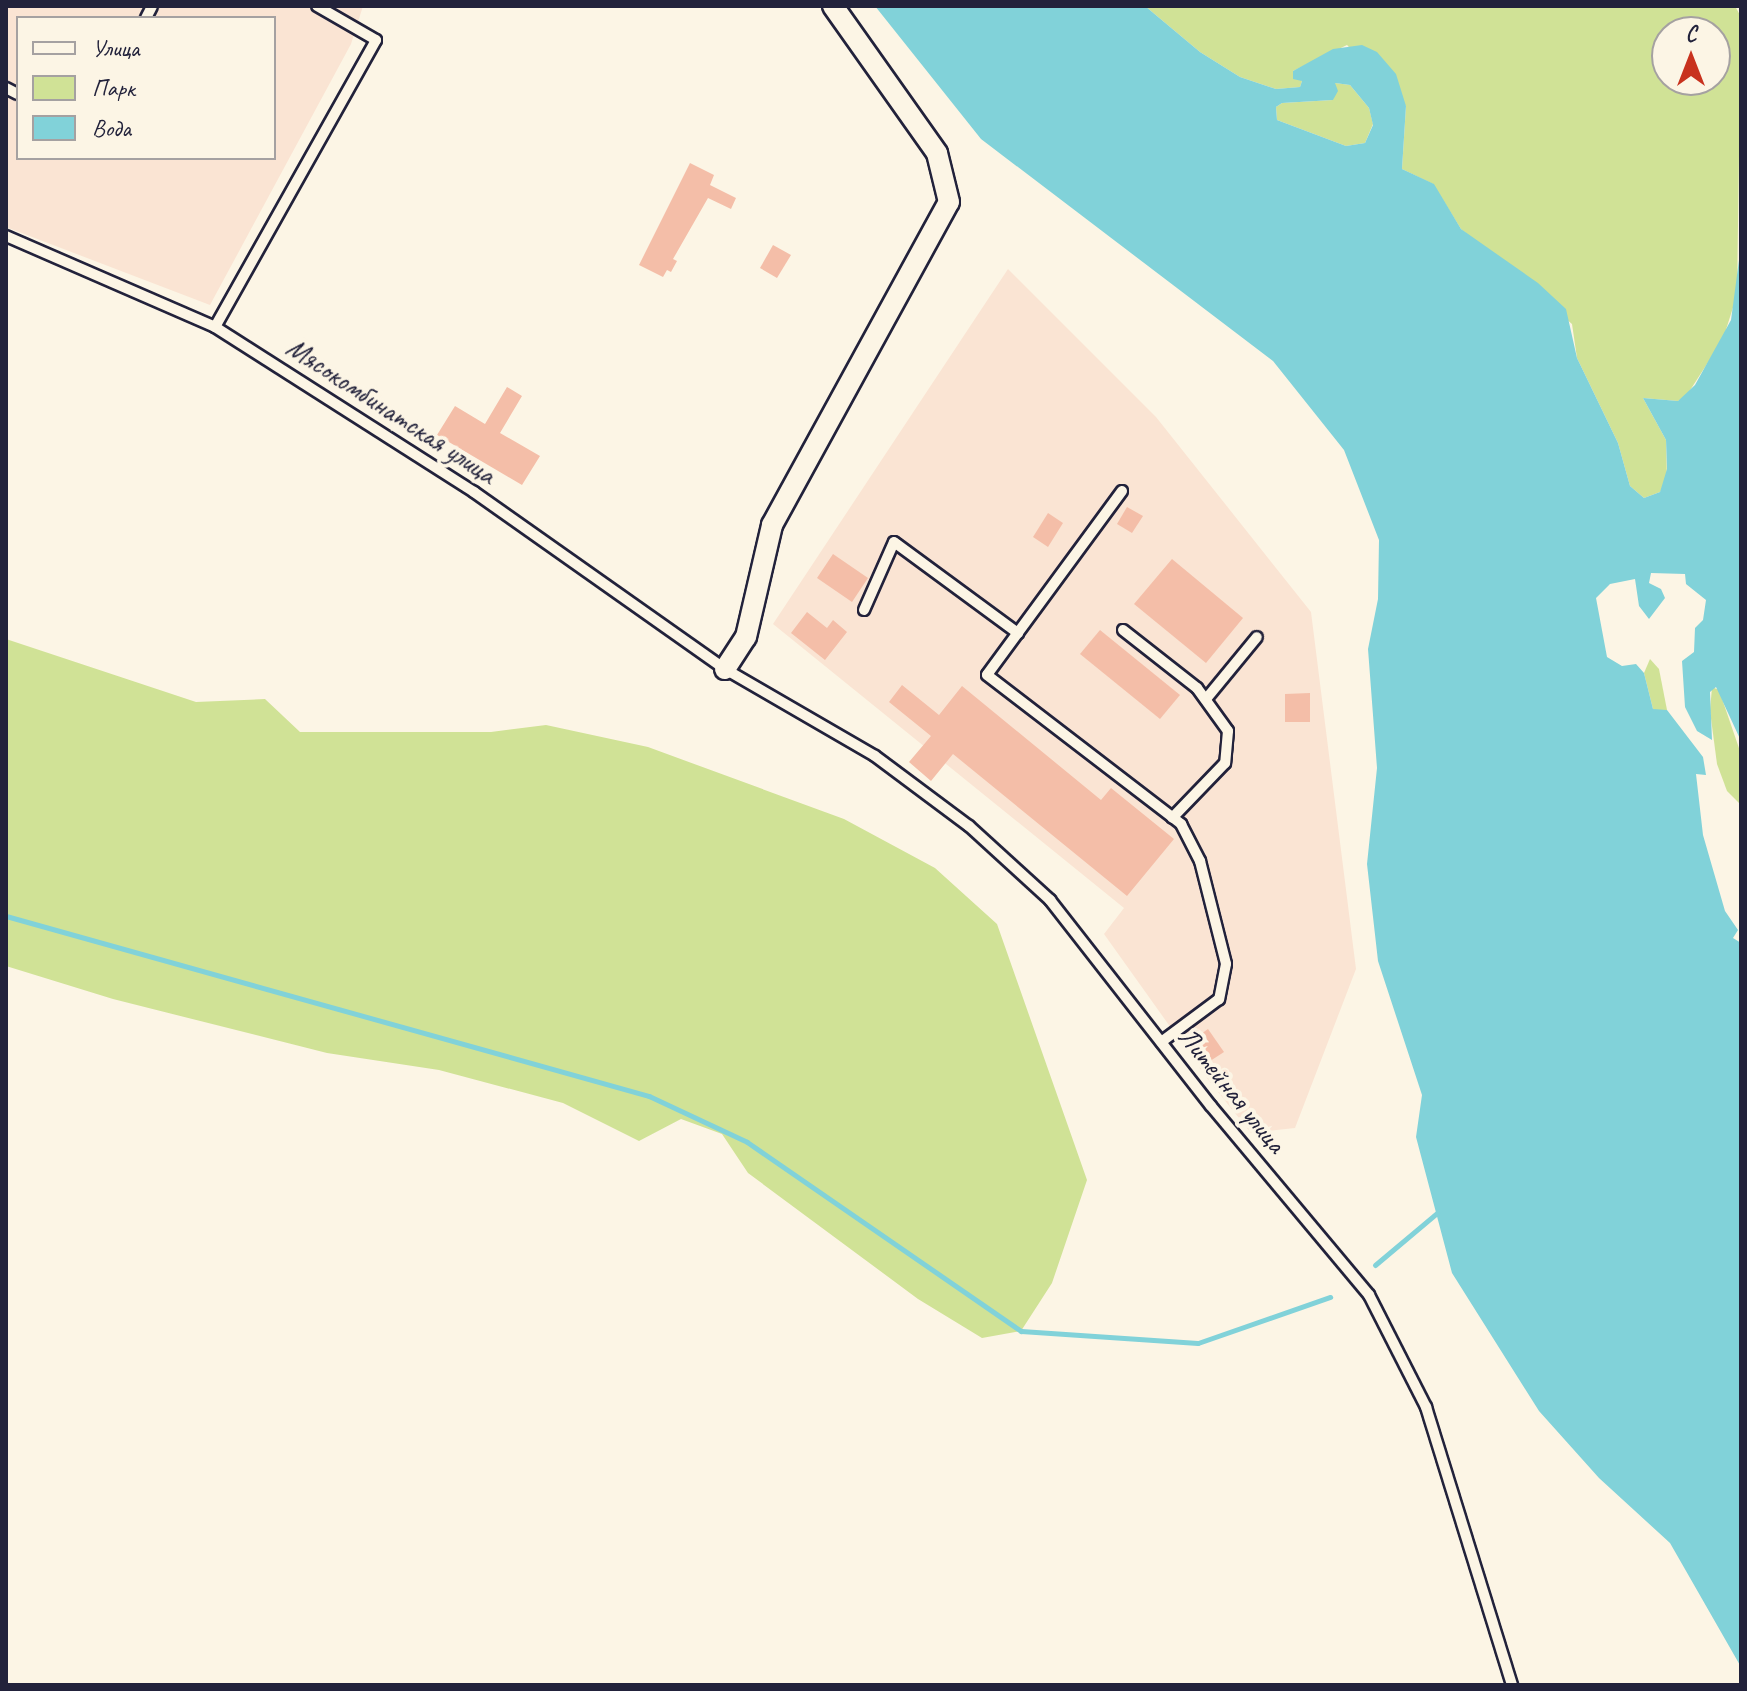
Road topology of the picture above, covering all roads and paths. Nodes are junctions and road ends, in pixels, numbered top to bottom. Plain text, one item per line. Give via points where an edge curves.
1 (317, 6) edge
2 (833, 6) edge
3 (6, 236) edge
4 (215, 327) junction
5 (1122, 491) dead end
6 (864, 610) dead end
7 (1123, 630) dead end
8 (1018, 633) junction
9 (1257, 637) dead end
10 (725, 669) junction
11 (1206, 699) junction
12 (1172, 818) junction
13 (1161, 1042) junction
14 (1512, 1685) edge

1 - 4 lane via 376,40
2 - 10 street via 937,153 949,202 772,525 746,637
3 - 4 lane, Мясокомбинатская улица
4 - 10 lane, Мясокомбинатская улица via 474,492
5 - 8 lane
6 - 8 lane via 894,542
7 - 11 lane
8 - 12 lane via 987,675
9 - 11 lane
10 - 13 lane, Литейная улица via 875,756 969,826 1050,900
11 - 12 lane via 1228,731 1225,763
12 - 13 lane via 1200,861 1226,964 1219,999
13 - 14 lane, Литейная улица via 1369,1295 1426,1407

